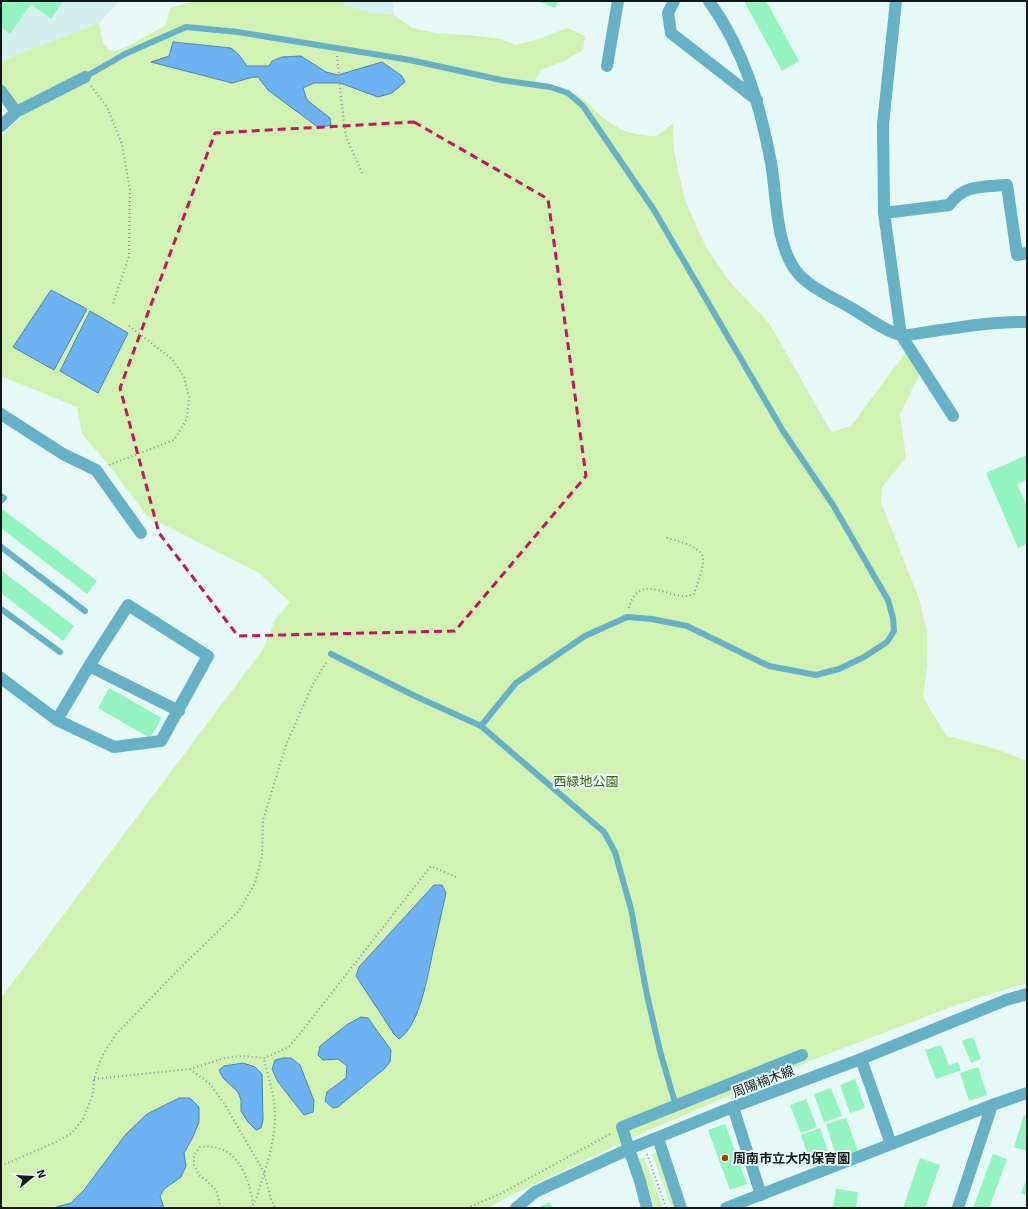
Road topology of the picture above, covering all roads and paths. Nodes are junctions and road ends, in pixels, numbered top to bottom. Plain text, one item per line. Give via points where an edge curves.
1 (618, 1) edge
2 (674, 1) edge
3 (706, 1) edge
4 (896, 1) edge
5 (337, 48) junction
6 (607, 66) dead end
7 (85, 77) junction
8 (1, 91) edge
9 (757, 100) junction
10 (16, 112) junction
11 (1, 126) edge
12 (362, 173) dead end
13 (884, 213) junction
14 (1027, 253) edge
15 (113, 304) dead end
16 (1027, 322) edge
17 (128, 325) dead end
18 (901, 335) junction
19 (1, 414) edge
20 (953, 416) dead end
21 (109, 465) dead end
22 (1, 496) edge
23 (1, 501) edge
24 (141, 533) dead end
25 (664, 537) dead end
26 (1, 547) edge
27 (1, 609) edge
28 (85, 611) dead end
29 (627, 617) junction
30 (60, 652) dead end
31 (331, 654) joint
32 (89, 666) junction
33 (1, 678) edge
34 (178, 711) junction
35 (57, 720) junction
36 (481, 726) junction
37 (456, 877) dead end
38 (1027, 994) edge
39 (802, 1055) dead end
40 (264, 1058) junction
41 (861, 1059) junction
42 (190, 1069) junction
43 (94, 1079) junction
44 (1027, 1094) edge
45 (992, 1105) junction
46 (676, 1106) junction
47 (733, 1107) junction
48 (624, 1127) junction
49 (658, 1138) junction
50 (643, 1144) junction
51 (891, 1144) junction
52 (629, 1149) junction
53 (1, 1166) edge
54 (264, 1172) junction
55 (761, 1195) junction
56 (253, 1205) junction
57 (221, 1208) edge
58 (250, 1208) edge
59 (275, 1208) edge
60 (467, 1208) edge
61 (516, 1208) edge
62 (647, 1208) edge
63 (666, 1208) edge
64 (681, 1208) edge
65 (726, 1208) edge
66 (958, 1208) edge

1 - 6 street
2 - 9 street via 668,13 671,33
3 - 9 street via 729,33
4 - 13 street via 883,124
5 - 7 lane via 238,32 186,27 125,54
5 - 12 path via 340,98 346,137
5 - 29 lane via 550,88 568,93 583,106 654,210 783,431 833,505 888,600 894,631 887,642 864,657 816,676 769,666 687,626
7 - 10 street
7 - 15 path via 107,107 122,144 130,190 129,256
8 - 10 street
9 - 18 street via 788,258 810,285
10 - 11 street
13 - 14 street via 949,205 956,196 968,189 1007,185 1017,255
13 - 18 street
16 - 18 street via 982,324
17 - 21 path via 172,359 184,377 189,397 187,418 174,440
18 - 20 street
19 - 24 street via 63,454 96,470
22 - 23 lane via 4,498
25 - 29 path via 700,550 703,566 694,594 683,597 650,588 642,590 630,603
26 - 28 lane
27 - 30 lane
29 - 36 lane via 586,636 516,683
31 - 36 lane
31 - 43 path via 313,684 286,745 263,820 262,856 255,883 239,911 116,1034 102,1056
32 - 34 street
32 - 34 street via 128,605 208,656
32 - 35 street
33 - 35 street
34 - 35 street via 161,741 114,747
36 - 46 lane via 604,832 615,852 631,909 660,1051
37 - 40 path via 430,866 289,1047
38 - 41 street, 周陽楠木線 via 990,1006
39 - 46 street
40 - 42 path via 225,1058
40 - 54 path via 274,1102 274,1128
41 - 47 street, 周陽楠木線
41 - 51 street
42 - 43 path
42 - 54 path via 210,1084
43 - 53 path via 84,1118 72,1133 54,1144
44 - 45 street
45 - 51 street
45 - 66 street
46 - 48 street
47 - 49 street, 周陽楠木線
47 - 55 street
48 - 52 street
48 - 60 path via 592,1142 502,1193
49 - 50 street, 周陽楠木線
49 - 64 street
50 - 52 street, 周陽楠木線
50 - 63 path
51 - 55 street
52 - 61 street, 周陽楠木線 via 534,1192
52 - 62 street
54 - 56 path
54 - 59 path
55 - 65 street
56 - 57 path via 249,1182 243,1169 229,1152 218,1147 200,1147 194,1155 194,1165 199,1175 216,1190
56 - 58 path

